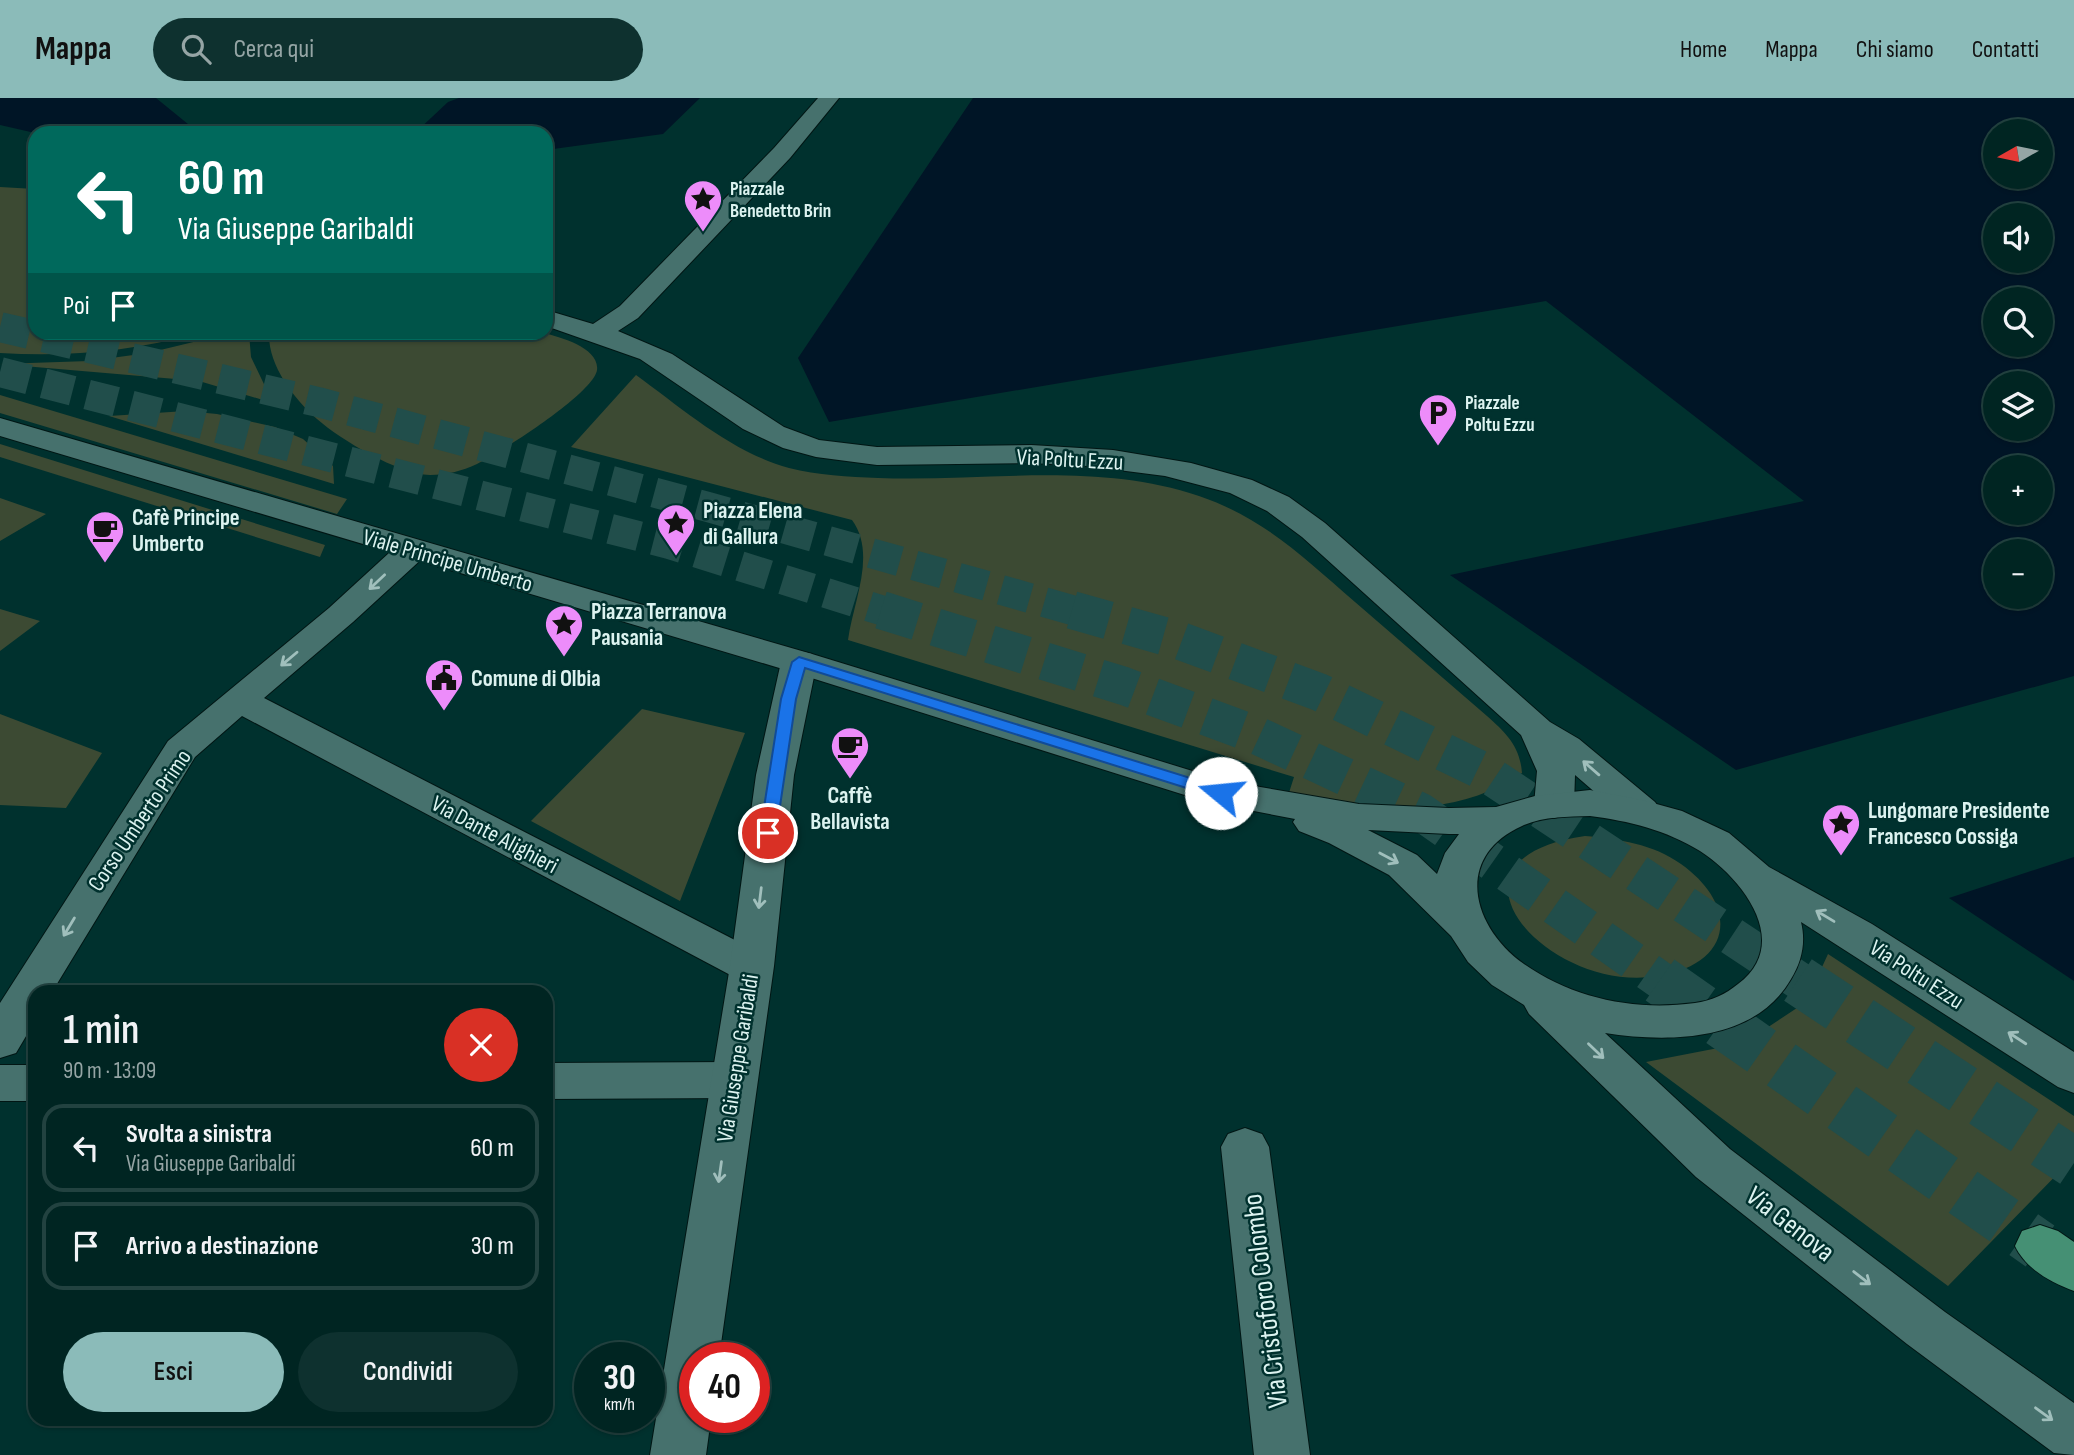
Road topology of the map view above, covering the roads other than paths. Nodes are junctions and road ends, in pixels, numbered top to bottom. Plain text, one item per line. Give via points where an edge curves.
1 (829, 98) edge
2 (553, 320) edge
3 (597, 333) junction
4 (0, 427) edge
5 (413, 549) junction
6 (799, 662) junction
7 (239, 700) junction
8 (1536, 730) junction
9 (1259, 802) junction
10 (1553, 805) junction
11 (1641, 811) junction
12 (1500, 820) junction
13 (1758, 878) junction
14 (1465, 926) junction
15 (751, 967) junction
16 (34, 985) edge
17 (1529, 987) junction
18 (28, 995) edge
19 (0, 1041) edge
20 (2074, 1075) edge
21 (734, 1080) junction
22 (553, 1081) edge
23 (0, 1083) edge
24 (28, 1083) edge
25 (1245, 1147) dead end
26 (2074, 1435) edge
27 (678, 1455) edge
28 (1282, 1455) edge

1 - 3 street via 629,312
2 - 3 street, Via Poltu Ezzu
3 - 8 street, Via Poltu Ezzu via 659,358 712,391 731,410 770,432 813,448 888,457 1060,455 1124,461 1222,480 1264,496 1325,541
4 - 5 street, Viale Principe Umberto
5 - 6 street, Viale Principe Umberto
5 -> 7 street, Corso Umberto Primo
6 - 9 street, Viale Principe Umberto
6 -> 15 street, Via Giuseppe Garibaldi via 774,780
7 - 15 street, Via Dante Alighieri
7 -> 16 street, Corso Umberto Primo via 181,749
8 - 10 street, Via Poltu Ezzu via 1556,771
11 -> 8 street, Via Poltu Ezzu via 1566,747
9 - 12 street, Viale Principe Umberto via 1359,817
9 -> 14 street, Viale Principe Umberto via 1343,834 1403,865
10 - 11 street via 1590,803
10 - 12 street
11 - 13 street via 1679,824 1722,847
12 - 14 street via 1481,833 1460,861 1455,897
13 - 17 street via 1778,912 1783,945 1770,980 1736,1006 1687,1021 1629,1021 1583,1011
20 -> 13 street, Via Poltu Ezzu via 1857,935
14 - 17 street, Viale Principe Umberto via 1493,961
15 - 21 street, Via Giuseppe Garibaldi
17 -> 26 street, Via Genova via 1713,1163 1926,1328
18 -> 19 street, Corso Umberto Primo
21 - 22 street
21 -> 27 street, Via Giuseppe Garibaldi
23 - 24 street
25 - 28 street, Via Cristoforo Colombo

